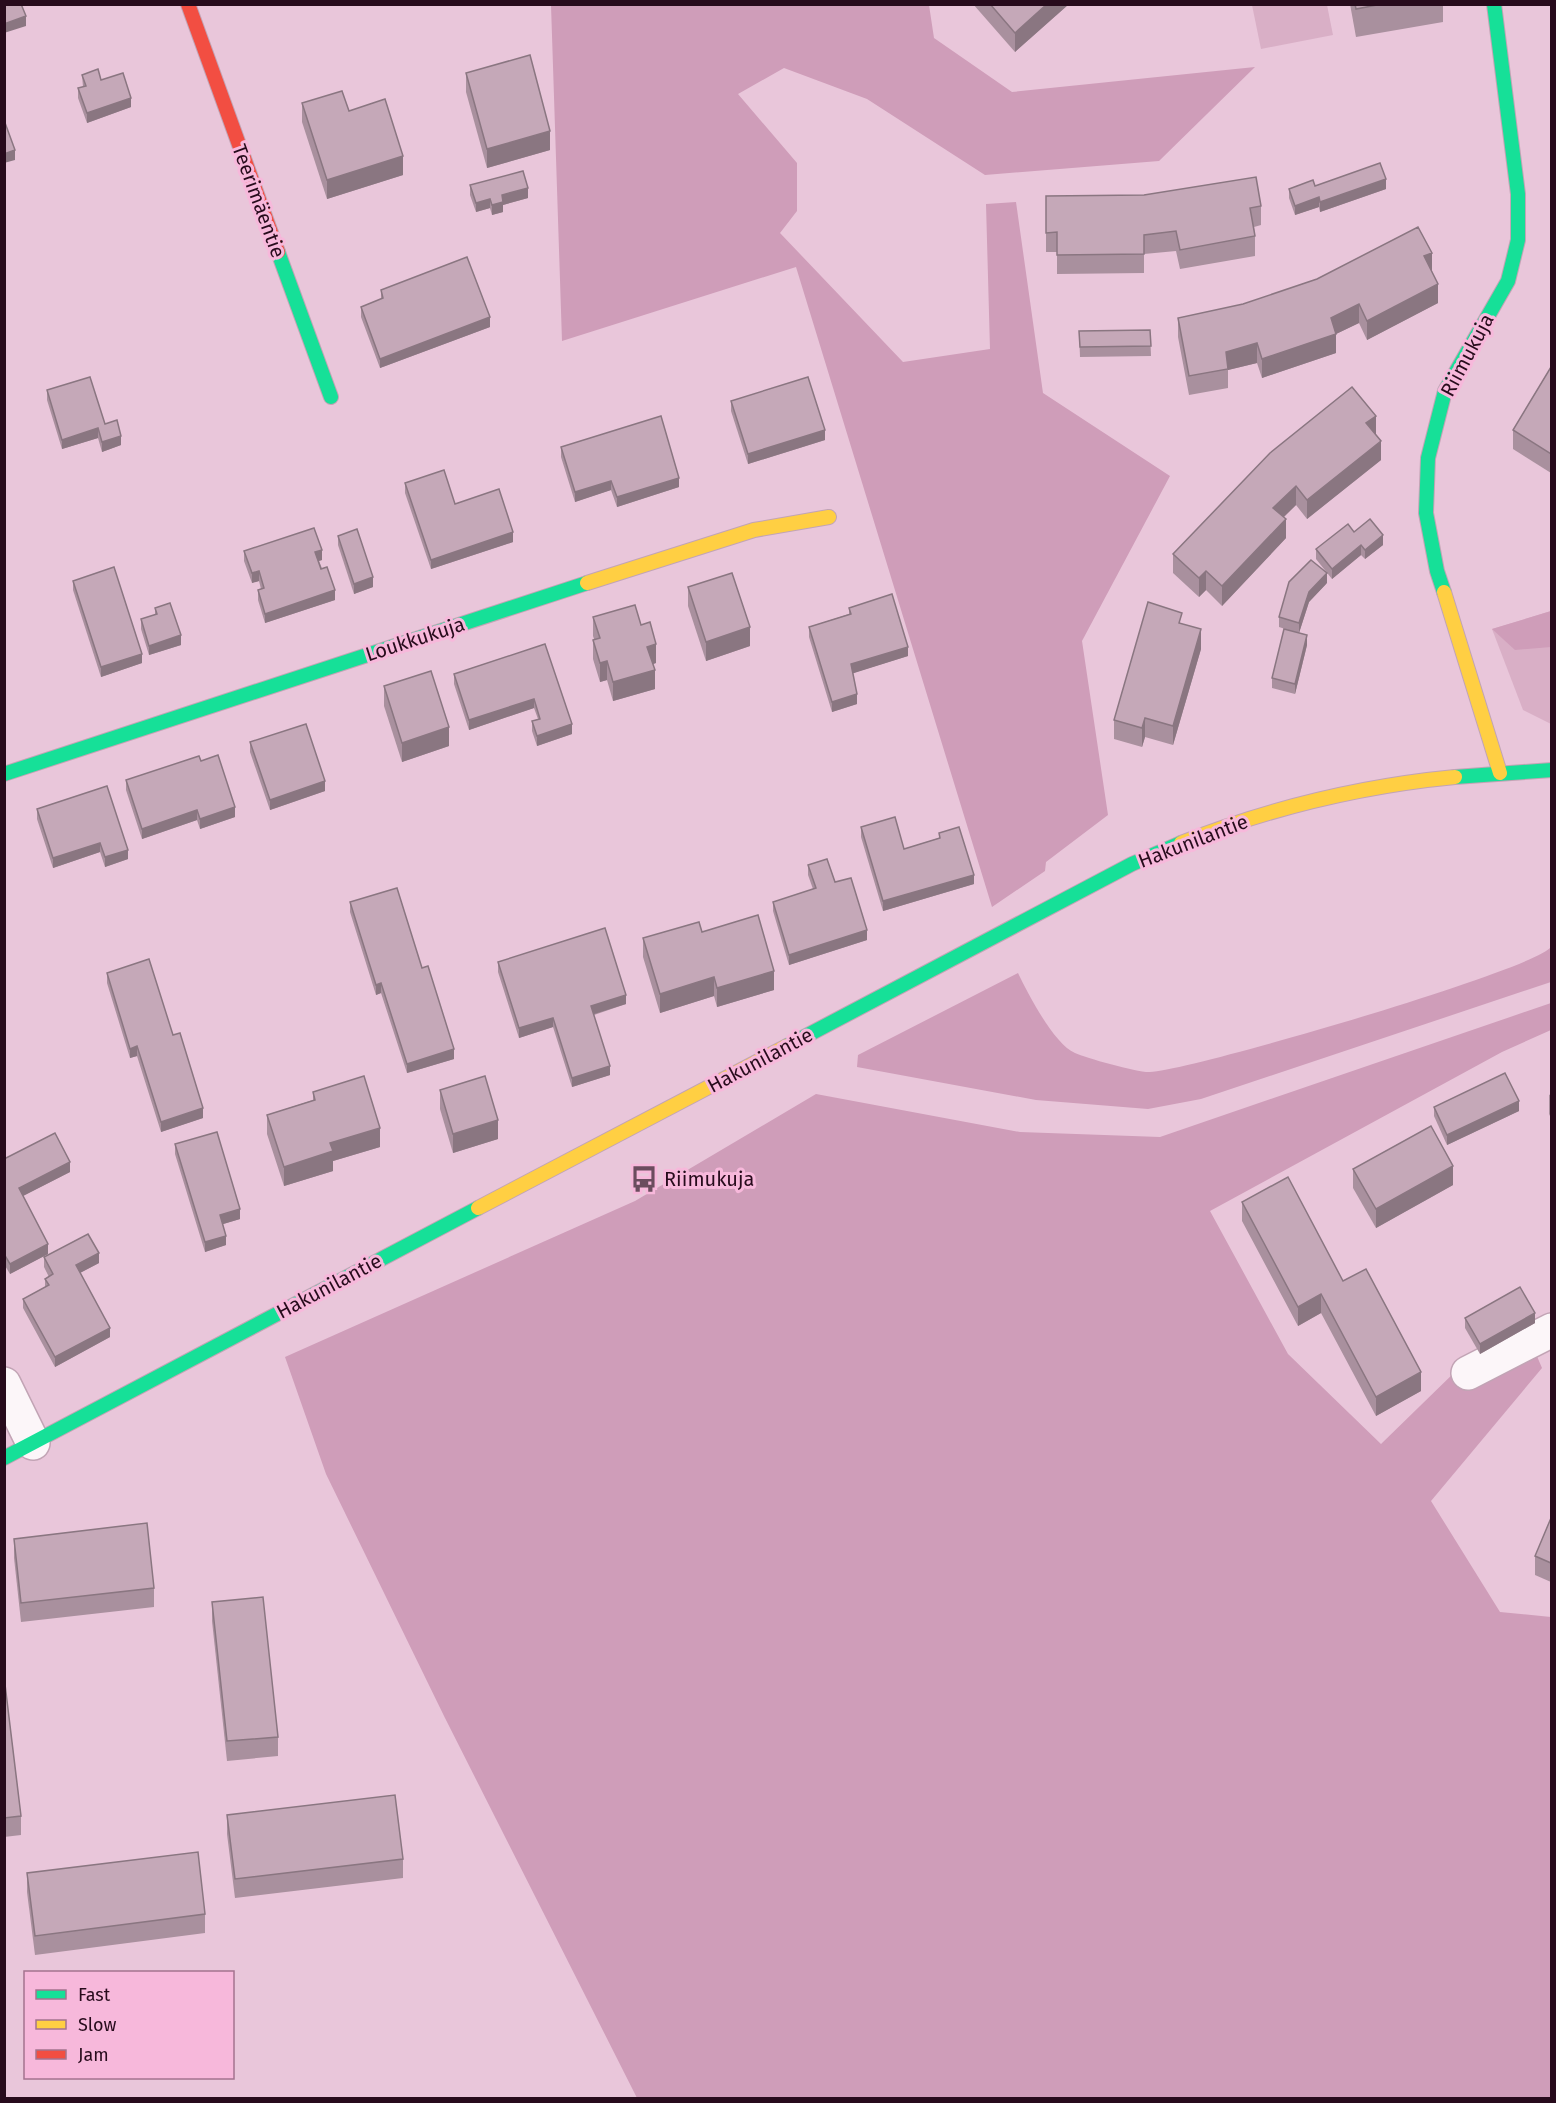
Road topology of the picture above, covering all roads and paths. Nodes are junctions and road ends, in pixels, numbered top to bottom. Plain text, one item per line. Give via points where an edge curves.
1 (188, 4) edge
2 (1494, 4) edge
3 (331, 397) dead end
4 (829, 517) dead end
5 (1551, 770) edge
6 (1500, 773) junction
7 (4, 774) edge
8 (1551, 1330) edge
9 (1468, 1373) dead end
10 (4, 1384) edge
11 (33, 1443) junction
12 (4, 1458) edge

1 - 3 street, Teerimäentie
2 - 6 street, Riimukuja via 1518,194 1518,240 1508,281 1445,392 1428,458 1426,513 1437,571
4 - 7 street, Loukkukuja via 754,530
5 - 6 street, Hakunilantie
6 - 11 street, Hakunilantie via 1354,791 1280,809 1132,864
8 - 9 street
10 - 11 street
11 - 12 street, Hakunilantie

